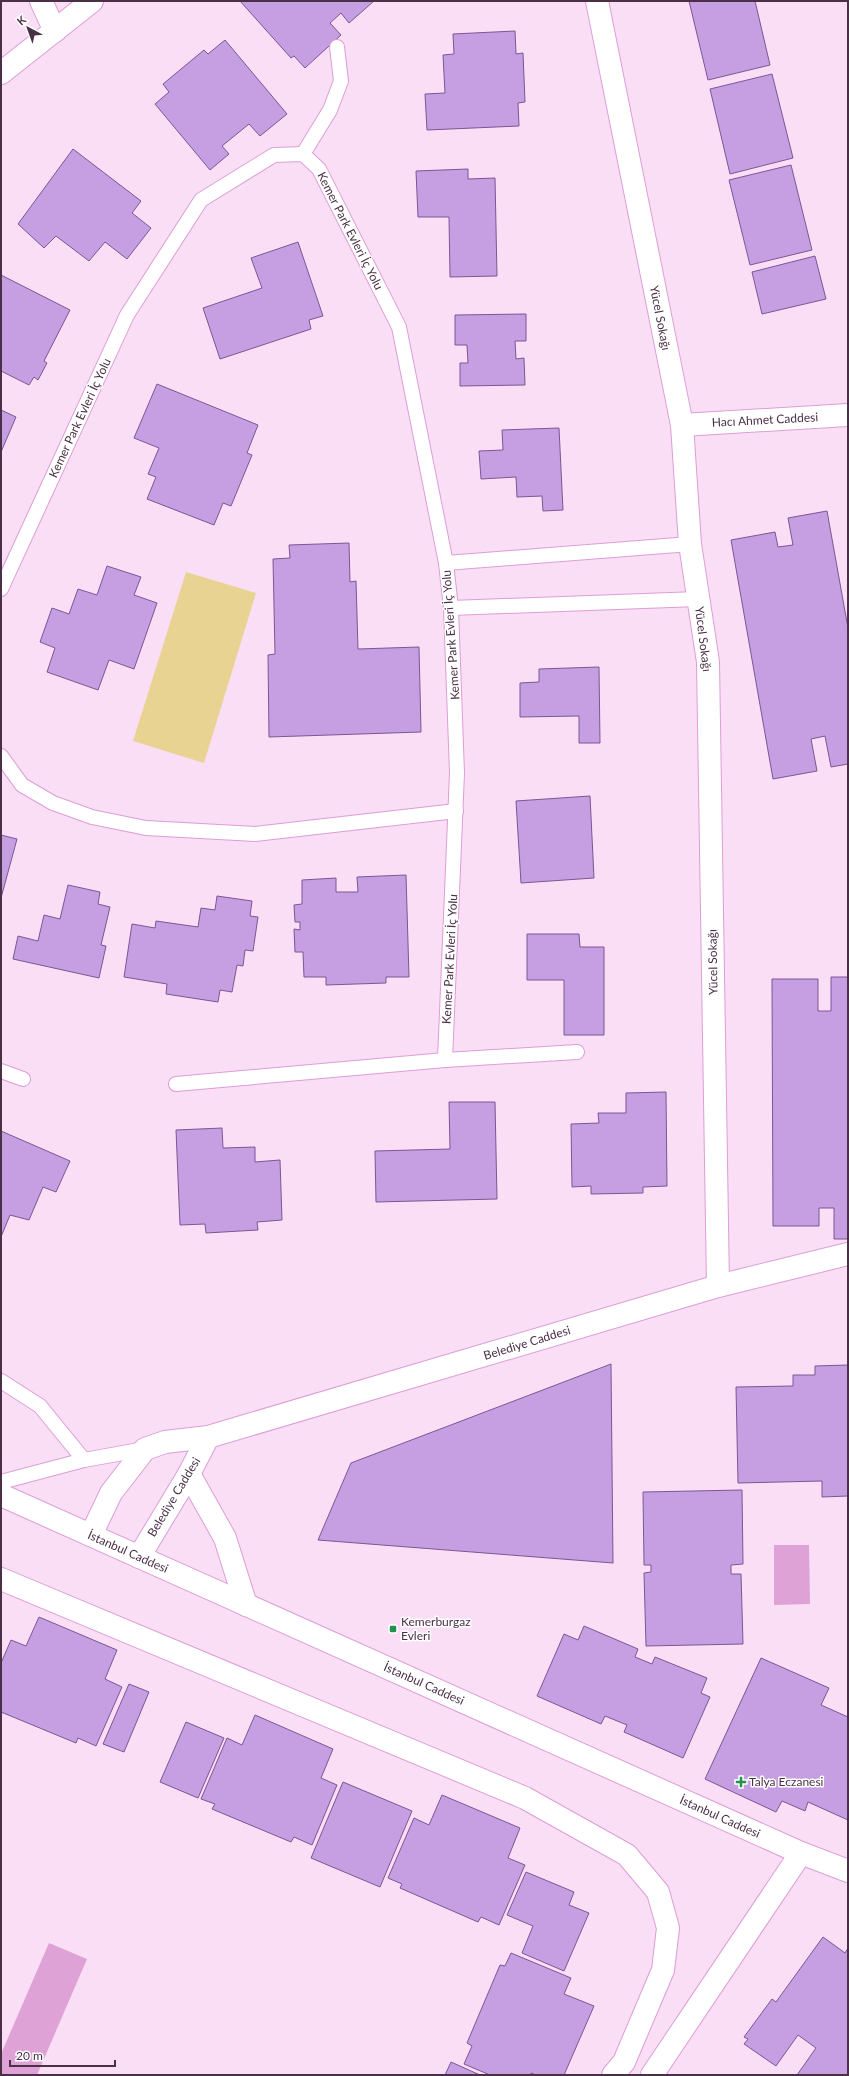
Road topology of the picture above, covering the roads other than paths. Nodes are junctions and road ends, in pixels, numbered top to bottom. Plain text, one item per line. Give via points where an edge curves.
1 (41, 1) edge
2 (92, 1) edge
3 (596, 1) edge
4 (55, 31) junction
5 (337, 47) dead end
6 (1, 73) edge
7 (303, 154) junction
8 (848, 415) edge
9 (682, 424) junction
10 (690, 544) junction
11 (446, 563) junction
12 (1, 589) edge
13 (698, 599) junction
14 (451, 608) junction
15 (1, 756) edge
16 (456, 811) junction
17 (577, 1052) dead end
18 (445, 1060) junction
19 (1, 1072) edge
20 (23, 1079) dead end
21 (176, 1084) dead end
22 (848, 1254) edge
23 (718, 1286) junction
24 (1, 1382) edge
25 (208, 1437) junction
26 (145, 1449) junction
27 (84, 1460) junction
28 (189, 1474) junction
29 (1, 1482) edge
30 (1, 1495) edge
31 (91, 1535) junction
32 (139, 1557) junction
33 (1, 1580) edge
34 (246, 1605) junction
35 (801, 1853) junction
36 (848, 1871) edge
37 (613, 2075) edge
38 (652, 2075) edge

1 - 4 street
2 - 4 street
3 - 9 street, Yücel Sokağı
4 - 6 street
5 - 7 lane via 341,81 330,110
7 - 11 lane, Kemer Park Evleri İç Yolu via 319,169 398,327
7 - 12 lane, Kemer Park Evleri İç Yolu via 274,155 201,200 127,315
8 - 9 street, Hacı Ahmet Caddesi
9 - 10 street, Yücel Sokağı
10 - 11 lane
10 - 13 street, Yücel Sokağı
11 - 14 lane, Kemer Park Evleri İç Yolu
13 - 14 lane
13 - 23 street, Yücel Sokağı via 708,662
14 - 16 lane, Kemer Park Evleri İç Yolu
15 - 16 lane via 22,785 53,803 92,817 146,828 255,834
16 - 18 lane, Kemer Park Evleri İç Yolu
17 - 18 lane
18 - 21 lane
19 - 20 lane
22 - 23 street, Belediye Caddesi
23 - 25 street, Belediye Caddesi
24 - 27 lane via 40,1406
25 - 26 street, Belediye Caddesi via 165,1442
25 - 28 street, Belediye Caddesi
26 - 27 lane
26 - 31 street via 111,1492
27 - 29 lane
28 - 32 street, Belediye Caddesi
28 - 34 street via 225,1538
30 - 31 street, İstanbul Caddesi
31 - 32 street, İstanbul Caddesi
32 - 34 street, İstanbul Caddesi
33 - 37 street via 524,1798 627,1855 658,1892 668,1928 663,1970 624,2062
34 - 35 street, İstanbul Caddesi
35 - 36 street, İstanbul Caddesi
35 - 38 street

